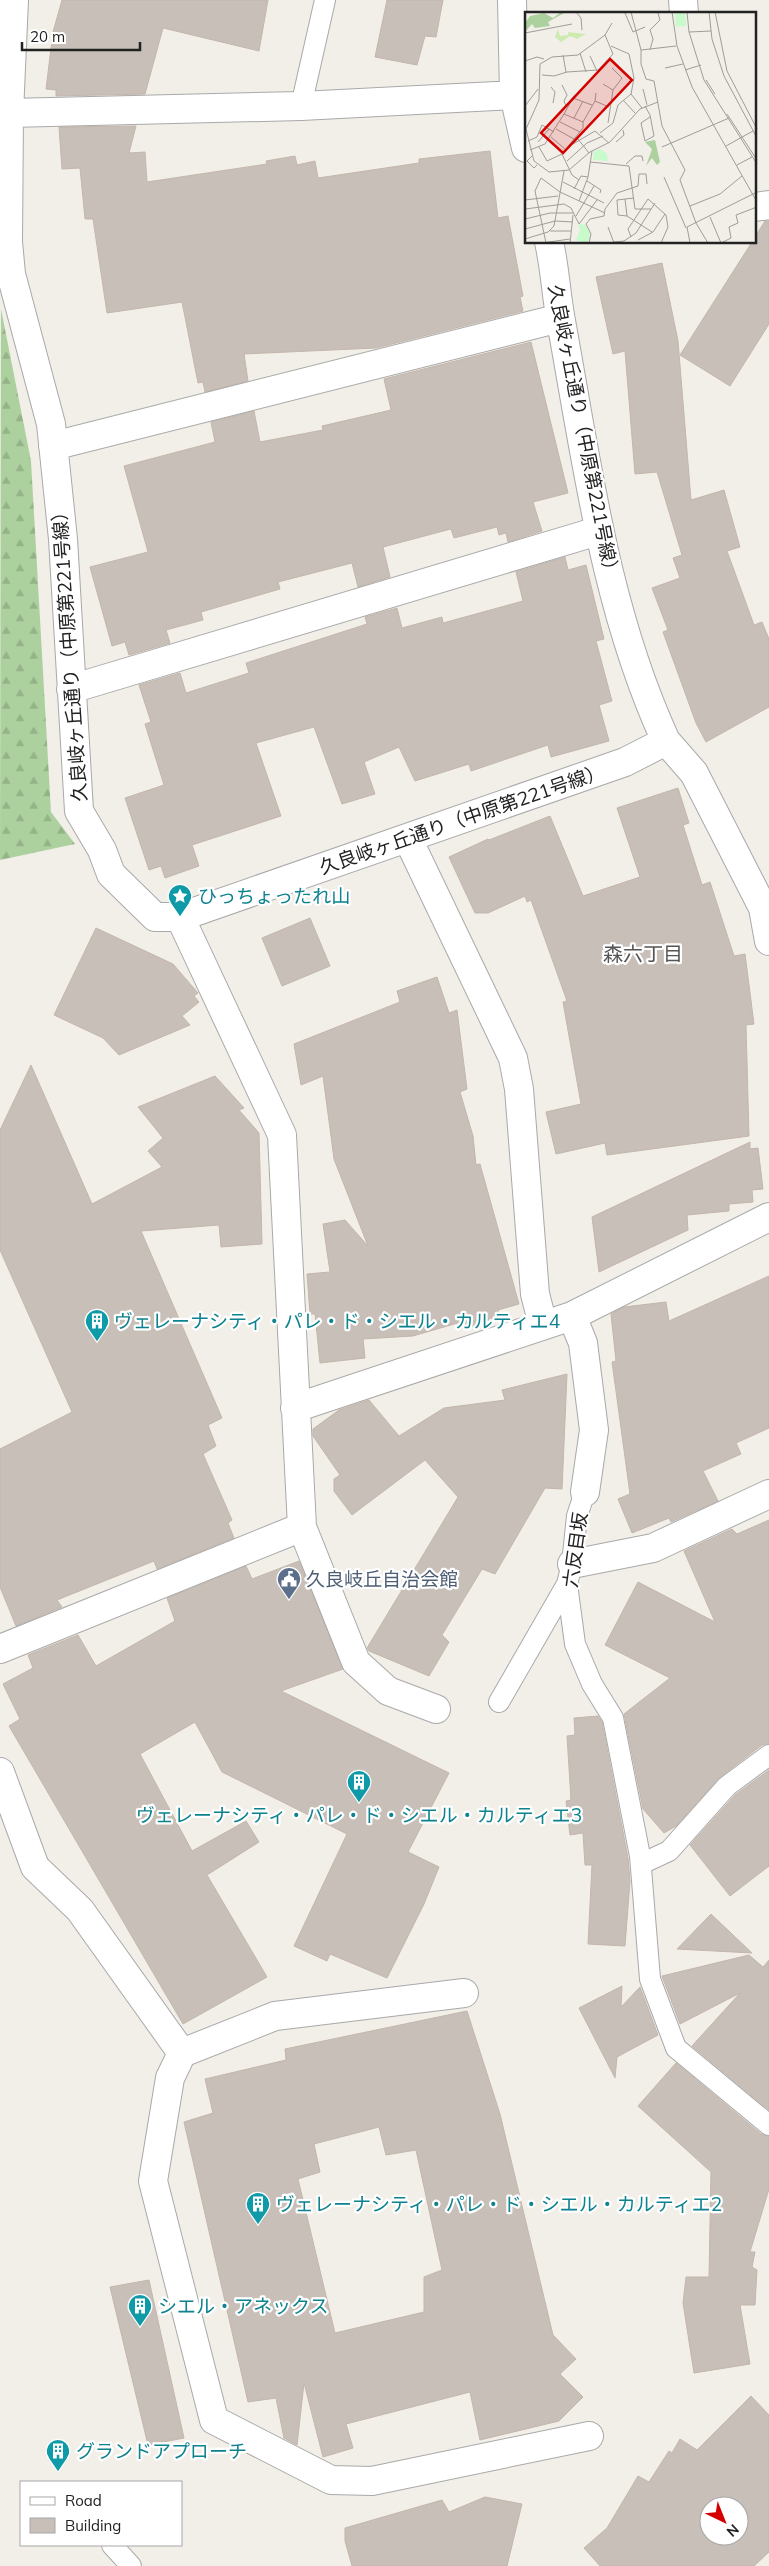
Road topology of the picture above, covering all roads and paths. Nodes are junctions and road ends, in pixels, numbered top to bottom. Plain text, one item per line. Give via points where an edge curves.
1 (14, 0) edge
2 (325, 0) edge
3 (512, 0) edge
4 (514, 96) junction
5 (302, 106) junction
6 (9, 113) junction
7 (525, 144) edge
8 (769, 204) edge
9 (756, 207) edge
10 (557, 244) edge
11 (560, 318) junction
12 (53, 446) junction
13 (598, 531) junction
14 (70, 689) junction
15 (666, 741) junction
16 (408, 839) junction
17 (180, 917) junction
18 (769, 938) edge
19 (769, 1217) edge
20 (572, 1316) junction
21 (543, 1325) junction
22 (296, 1408) junction
23 (585, 1492) joint
24 (769, 1494) edge
25 (302, 1527) junction
26 (570, 1574) junction
27 (0, 1649) edge
28 (499, 1702) dead end
29 (436, 1709) dead end
30 (769, 1755) edge
31 (0, 1772) edge
32 (641, 1864) junction
33 (464, 1993) dead end
34 (182, 2054) junction
35 (769, 2125) edge
36 (589, 2436) dead end
37 (113, 2546) edge
38 (131, 2566) edge

1 - 6 street, 久良岐ヶ丘通り（中原第221号線）
2 - 5 lane
3 - 4 street
4 - 5 street
4 - 7 street
5 - 6 street
6 - 12 street, 久良岐ヶ丘通り（中原第221号線） via 8,242 11,274 51,424
8 - 9 street
10 - 11 street, 久良岐ヶ丘通り（中原第221号線）
11 - 12 street
11 - 13 street, 久良岐ヶ丘通り（中原第221号線）
12 - 14 street, 久良岐ヶ丘通り（中原第221号線） via 63,539
13 - 14 street
13 - 15 street, 久良岐ヶ丘通り（中原第221号線） via 627,639
14 - 17 street, 久良岐ヶ丘通り（中原第221号線） via 79,811 112,874 155,917
15 - 16 street, 久良岐ヶ丘通り（中原第221号線） via 625,762
15 - 18 street via 694,773 763,908
16 - 17 street, 久良岐ヶ丘通り（中原第221号線）
16 - 21 street via 513,1058 519,1089 535,1294
17 - 22 street via 282,1135
19 - 20 street
20 - 21 street
20 - 23 street via 583,1343 594,1430
21 - 22 street
22 - 25 street
23 - 26 lane, 六反目坂 via 577,1516
24 - 26 street via 653,1548
25 - 27 street
25 - 29 street via 356,1662 388,1691
26 - 28 lane
26 - 32 lane, 六反目坂 via 575,1644 592,1684 613,1718
30 - 32 lane via 727,1786 669,1851
31 - 34 street via 35,1867 80,1910
32 - 35 lane via 650,1979 676,2048
33 - 34 street via 274,2016
34 - 36 street via 170,2078 153,2181 214,2420 331,2480 372,2481
37 - 38 lane

